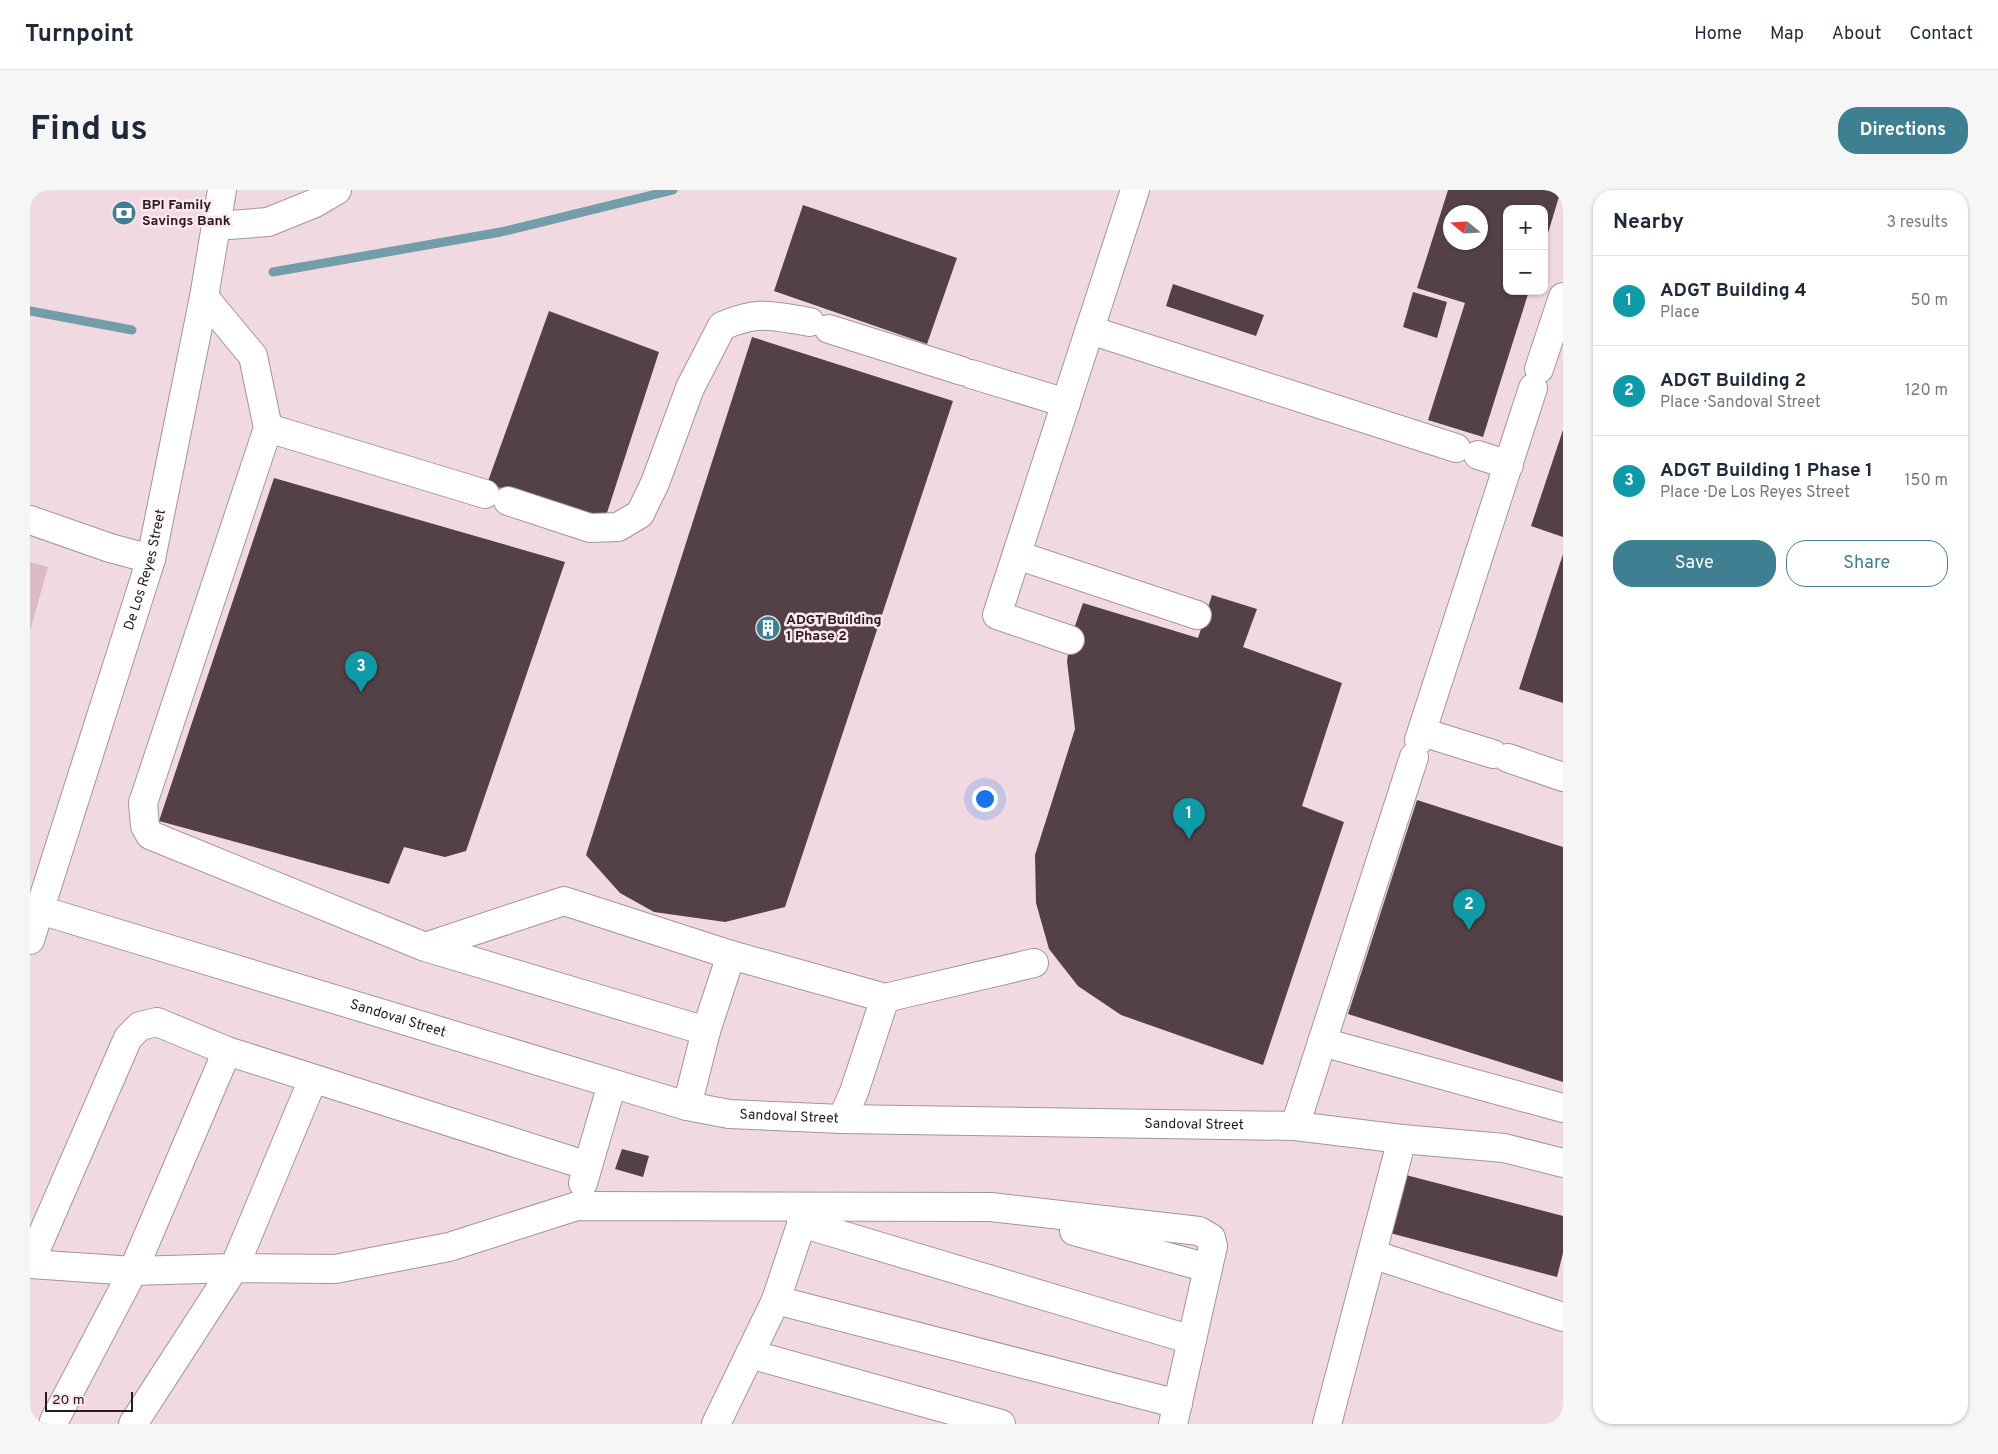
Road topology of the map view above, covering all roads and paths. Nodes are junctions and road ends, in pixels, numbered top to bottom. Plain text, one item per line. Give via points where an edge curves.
1 (222, 190) edge
2 (337, 190) edge
3 (1135, 190) edge
4 (216, 226) junction
5 (204, 297) junction
6 (1563, 297) edge
7 (1094, 318) junction
8 (1066, 403) junction
9 (268, 428) junction
10 (1509, 465) junction
11 (30, 520) edge
12 (1017, 555) junction
13 (151, 559) junction
14 (1197, 615) dead end
15 (1070, 640) dead end
16 (1419, 743) junction
17 (1563, 777) edge
18 (39, 898) edge
19 (30, 940) edge
20 (425, 947) junction
21 (731, 955) junction
22 (1034, 963) dead end
23 (885, 998) junction
24 (706, 1031) junction
25 (1322, 1042) junction
26 (227, 1051) junction
27 (313, 1078) junction
28 (612, 1084) junction
29 (686, 1106) junction
30 (1563, 1108) edge
31 (842, 1119) junction
32 (1295, 1126) junction
33 (1402, 1139) junction
34 (1563, 1163) edge
35 (588, 1166) junction
36 (577, 1206) junction
37 (805, 1214) junction
38 (1372, 1254) junction
39 (30, 1264) edge
40 (234, 1268) junction
41 (133, 1271) junction
42 (776, 1300) junction
43 (1563, 1317) edge
44 (1192, 1340) junction
45 (750, 1354) junction
46 (1176, 1414) edge
47 (54, 1421) dead end
48 (721, 1423) edge
49 (133, 1424) edge
50 (1001, 1424) edge
51 (1327, 1424) edge

1 - 4 street, De Los Reyes Street
2 - 4 street via 315,203 268,222
3 - 7 street
4 - 5 street, De Los Reyes Street
5 - 9 street via 253,356
5 - 13 street, De Los Reyes Street
6 - 10 street
7 - 8 street
7 - 10 street
8 - 9 street via 820,326 762,314 743,317 722,326 690,388 655,483 640,514 618,527 590,528
8 - 12 street
9 - 20 street via 143,803 145,826 150,835
10 - 16 street
11 - 13 street
12 - 14 street
12 - 15 street via 997,615
13 - 18 street, De Los Reyes Street
16 - 17 street via 1500,756
16 - 25 street
18 - 19 street, De Los Reyes Street
18 - 28 street, Sandoval Street
20 - 21 street via 564,901
20 - 24 street
21 - 23 street
21 - 24 street
22 - 23 street
23 - 31 street
24 - 29 street
25 - 30 street
25 - 32 street
26 - 27 street
26 - 39 street via 157,1022 140,1026 128,1038
26 - 41 street
27 - 35 street
27 - 40 street
28 - 29 street, Sandoval Street
28 - 35 street
29 - 31 street, Sandoval Street via 729,1114
31 - 32 street, Sandoval Street
32 - 33 street, Sandoval Street
33 - 34 street, Sandoval Street via 1504,1148
33 - 38 street
35 - 36 street
36 - 37 street
36 - 40 street via 449,1247 335,1269
37 - 42 street
37 - 44 street
37 - 44 street via 991,1207 1199,1231 1211,1238 1213,1246
38 - 43 street
38 - 51 street
39 - 41 street
40 - 41 street
40 - 49 street
41 - 47 street
42 - 45 street
42 - 46 street
44 - 46 street
45 - 48 street
45 - 50 street

